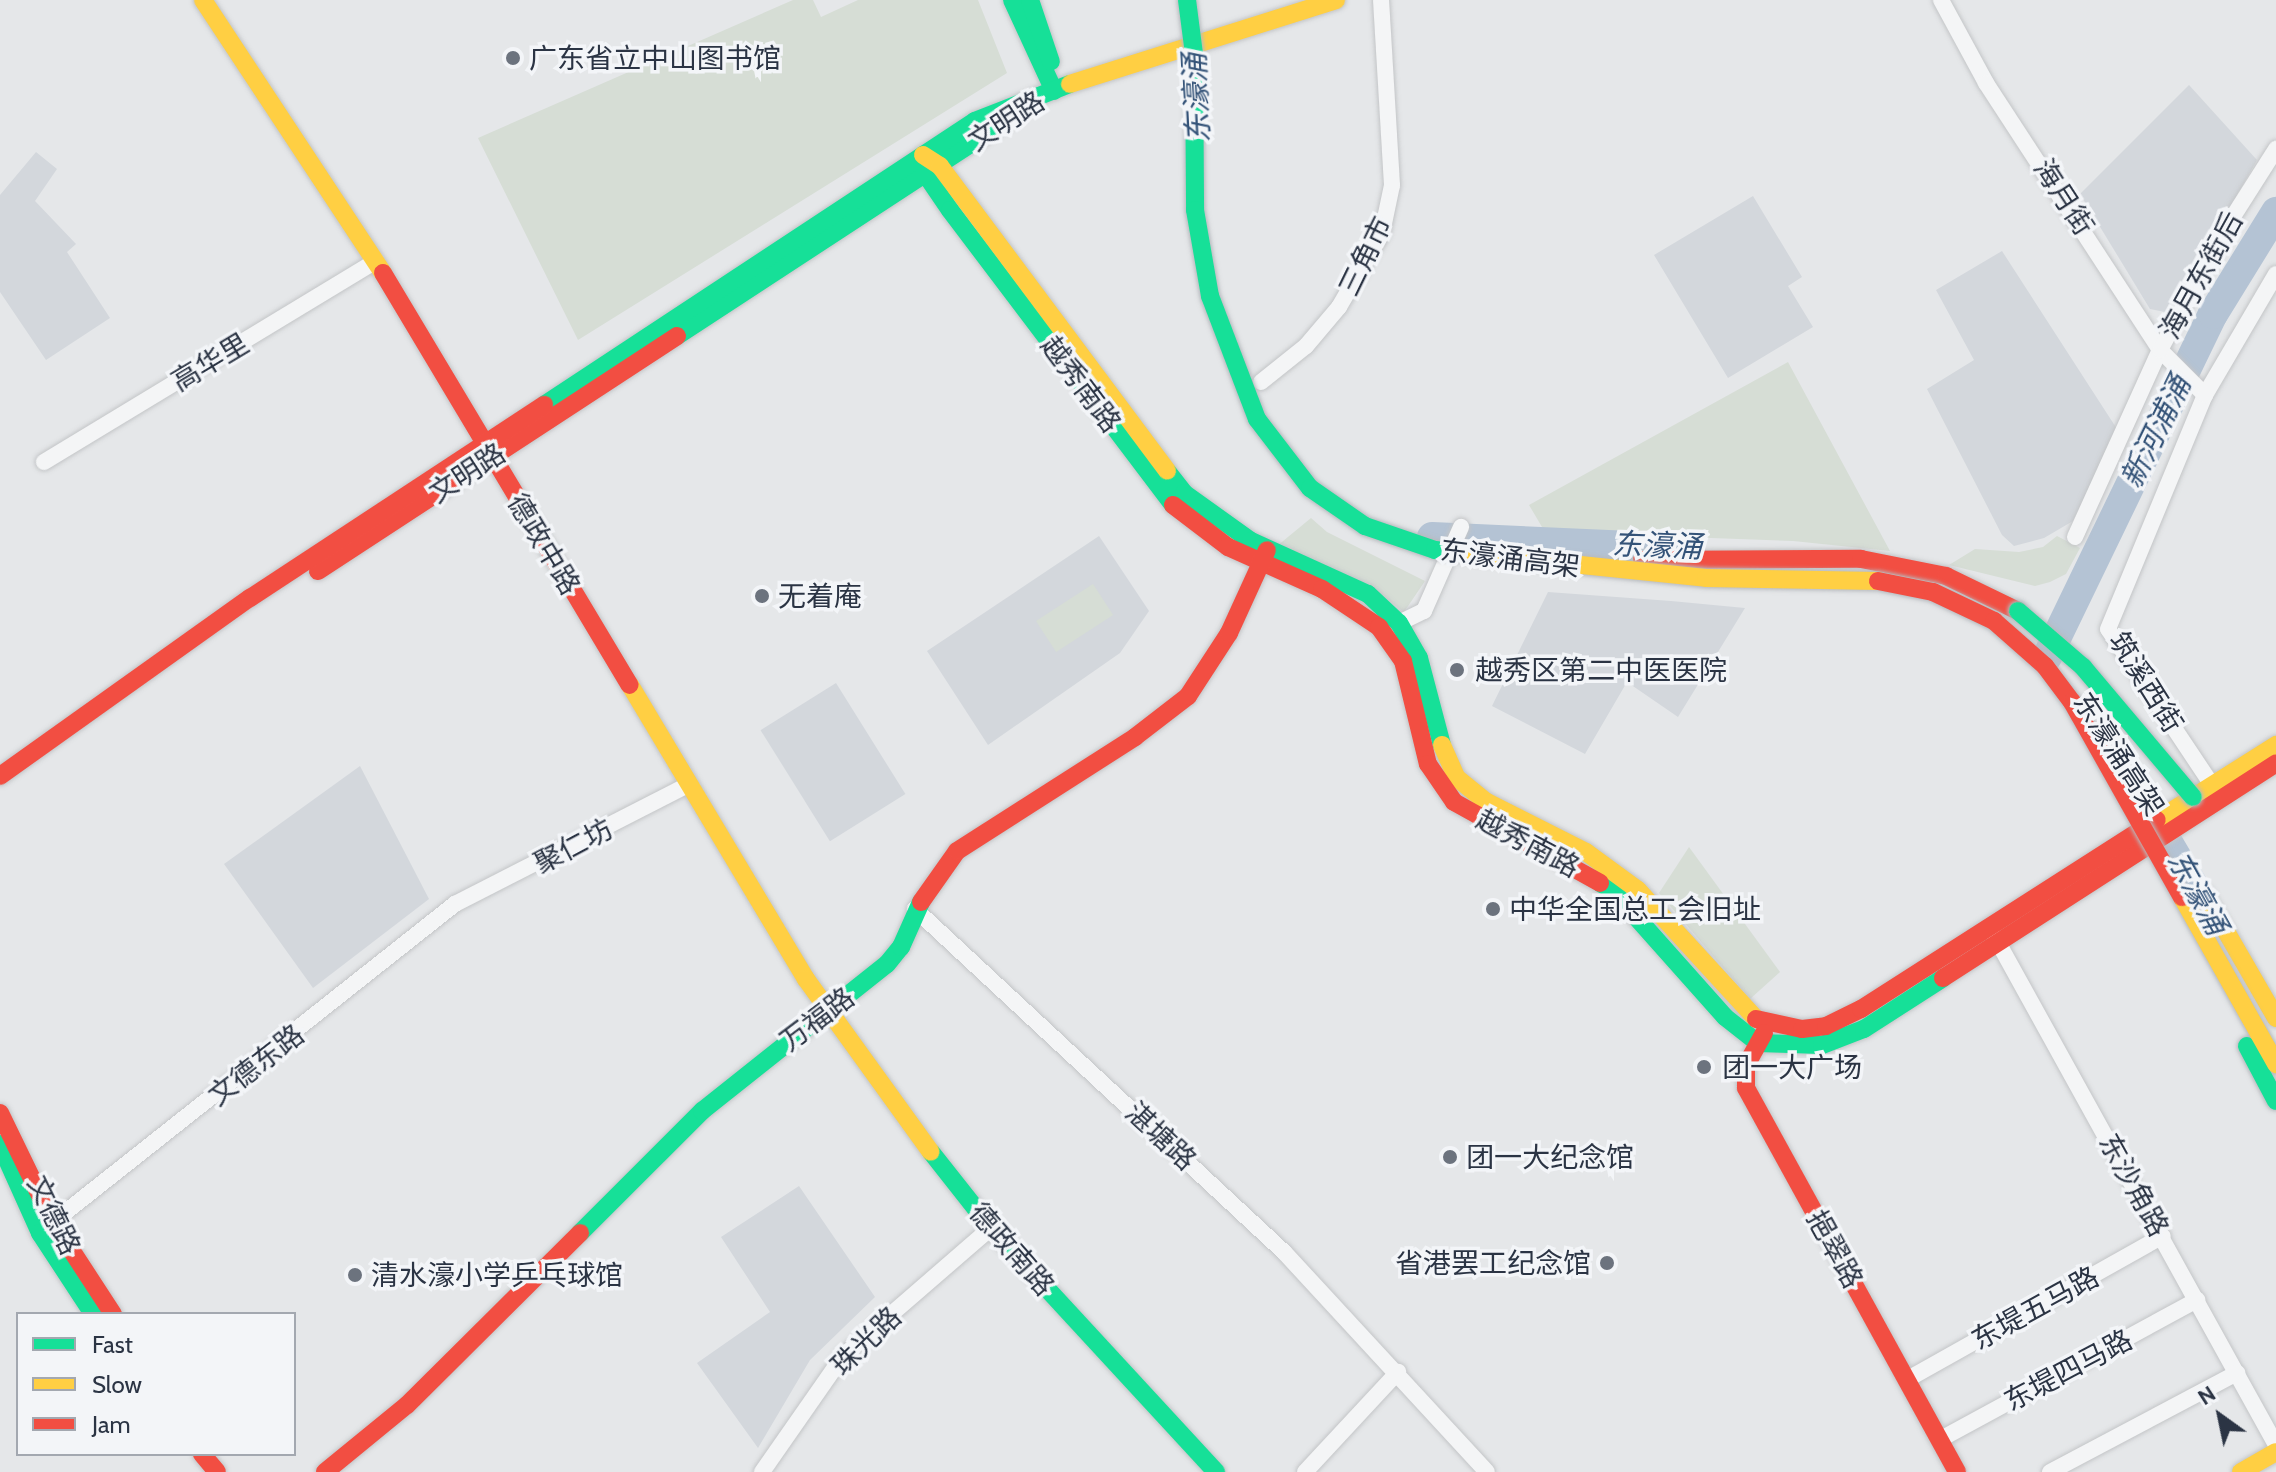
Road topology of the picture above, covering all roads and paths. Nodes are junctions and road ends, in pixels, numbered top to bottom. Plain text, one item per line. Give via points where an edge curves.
1 (203, 0) edge
2 (1012, 0) edge
3 (1030, 0) edge
4 (1188, 0) edge
5 (1336, 0) edge
6 (1381, 0) edge
7 (1941, 0) edge
8 (1054, 91) junction
9 (2276, 149) edge
10 (923, 155) junction
11 (933, 170) junction
12 (376, 261) junction
13 (2276, 274) edge
14 (2164, 355) junction
15 (1261, 382) dead end
16 (2201, 390) junction
17 (487, 451) junction
18 (44, 462) dead end
19 (1461, 527) dead end
20 (2075, 537) dead end
21 (1265, 556) junction
22 (1554, 561) junction
23 (1399, 623) junction
24 (2276, 745) edge
25 (2276, 763) edge
26 (0, 776) edge
27 (689, 784) junction
28 (2212, 785) junction
29 (0, 794) edge
30 (2197, 804) junction
31 (2150, 842) junction
32 (455, 904) joint
33 (915, 909) junction
34 (1993, 934) junction
35 (828, 1010) junction
36 (2276, 1018) edge
37 (1769, 1025) junction
38 (1758, 1043) junction
39 (2276, 1064) edge
40 (2276, 1101) edge
41 (0, 1113) edge
42 (0, 1144) edge
43 (53, 1222) junction
44 (991, 1228) junction
45 (2163, 1236) junction
46 (2197, 1300) junction
47 (92, 1312) edge
48 (112, 1312) edge
49 (1398, 1372) junction
50 (2237, 1373) junction
51 (1908, 1379) junction
52 (1939, 1440) junction
53 (2276, 1445) edge
54 (2276, 1452) edge
55 (204, 1456) edge
56 (217, 1472) edge
57 (325, 1472) edge
58 (762, 1472) edge
59 (1216, 1472) edge
60 (1305, 1472) edge
61 (1487, 1472) edge
62 (1957, 1472) edge
63 (2050, 1472) edge
64 (2241, 1472) edge

1 - 12 main road, 德政中路
2 - 8 main road
3 - 8 main road via 1051,63
4 - 22 main road, 东濠涌高架, bridge via 1195,45 1200,245 1221,325 1267,432 1310,486 1379,531 1433,548
4 - 31 main road, 东濠涌高架, bridge via 1194,54 1195,210 1210,296 1257,419 1283,458 1317,494 1365,526 1435,550 1706,578 1843,576 1933,592 1994,621 2045,666 2072,702
5 - 8 main road
6 - 15 street, 三角市 via 1392,185 1386,222 1339,307 1306,346
7 - 14 street, 海月街 via 1986,83
8 - 10 main road, 文明路 via 991,112
8 - 11 main road, 文明路
9 - 14 street, 海月东街后
10 - 11 main road
10 - 17 main road, 文明路
11 - 17 main road, 文明路
11 - 21 main road, 越秀南路 via 1178,512
12 - 17 main road, 德政中路
12 - 18 street, 高华里
13 - 16 street, 筑溪西街
14 - 16 street, 海月街
14 - 20 street, 海月东街后
16 - 28 street, 筑溪西街 via 2108,629
17 - 26 main road, 文明路 via 250,598
17 - 27 main road, 德政中路
17 - 29 main road, 文明路
19 - 23 street via 1424,611
21 - 23 main road, 越秀南路 via 1347,582
21 - 33 main road, 万福路 via 1229,633 1188,696 1142,732 957,851 941,866
21 - 38 main road, 越秀南路 via 1349,605 1391,641 1403,661 1428,764 1454,802 1612,890 1732,1025
22 - 30 main road, bridge via 1861,559 1969,584 2018,611 2063,647
22 - 36 main road, 东濠涌高架, bridge via 1703,575 1858,575 1938,592 2011,630 2066,675 2097,712
23 - 37 main road, 越秀南路 via 1419,658 1439,739 1457,778 1487,802 1586,852 1627,881 1673,925 1748,1014
24 - 28 main road
25 - 30 main road
27 - 32 street, 聚仁坊
27 - 35 main road, 德政中路
28 - 30 main road
30 - 34 main road
31 - 39 main road, 东濠涌高架, bridge
31 - 40 main road, bridge
32 - 43 street, 文德东路
33 - 35 main road, 万福路 via 901,947 887,964
33 - 49 street, 湛塘路 via 1218,1188
34 - 37 main road via 1842,1019 1802,1029
34 - 38 main road via 1844,1039 1802,1048
34 - 45 street, 东沙角路
35 - 44 main road, 德政南路
35 - 57 main road, 万福路 via 702,1111 407,1405
37 - 38 main road, 挹翠路
38 - 51 main road, 挹翠路 via 1746,1065 1746,1088
41 - 43 main road, 文德路
42 - 47 main road, 文德路 via 40,1233
43 - 48 main road, 文德路
44 - 58 street, 珠光路 via 843,1356
44 - 59 main road, 德政南路
45 - 46 street, 东沙角路
45 - 51 street, 东堤五马路
46 - 50 street, 东沙角路
46 - 52 street, 东堤四马路
49 - 60 street
49 - 61 street, 湛塘路
50 - 53 street, 东沙角路
50 - 63 street
51 - 52 main road, 挹翠路
52 - 62 main road, 挹翠路
54 - 64 main road
55 - 56 main road

